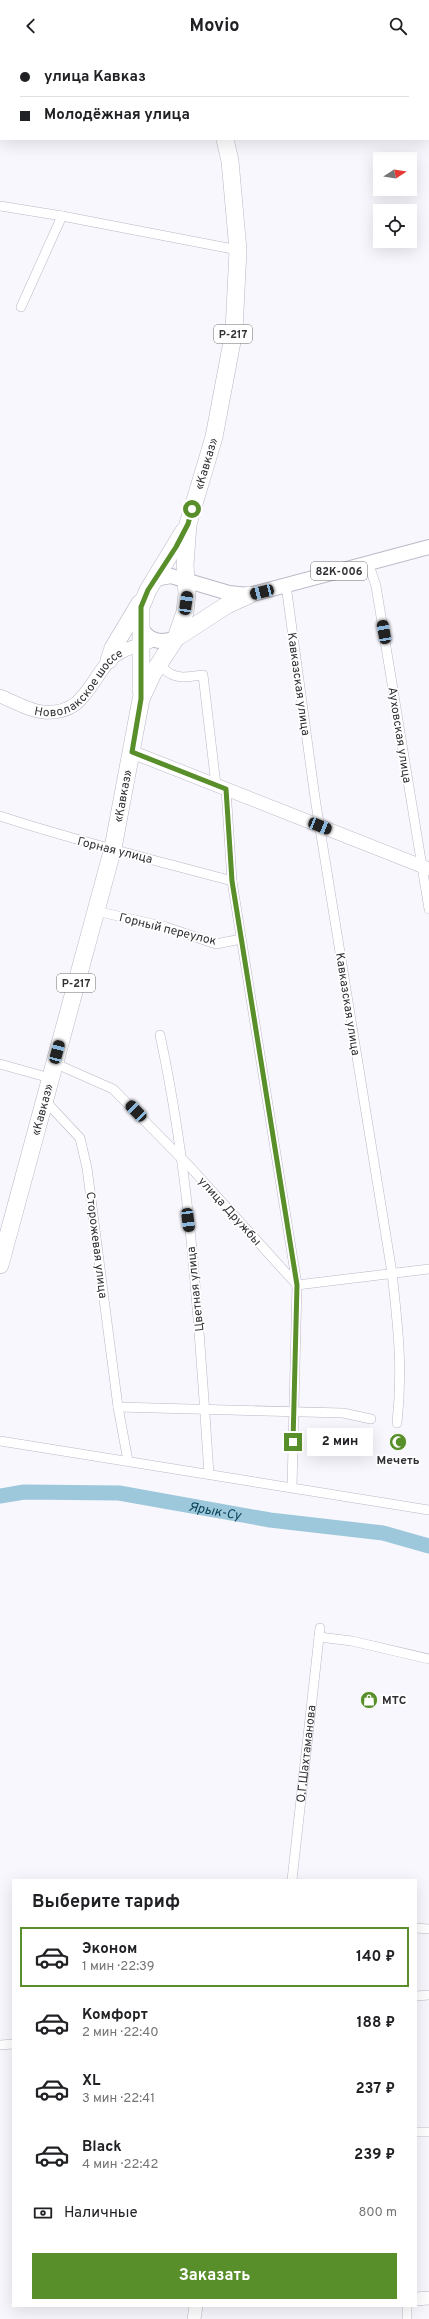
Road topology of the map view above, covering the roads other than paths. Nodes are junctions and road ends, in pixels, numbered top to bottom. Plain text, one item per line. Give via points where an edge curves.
1 (225, 140) edge
2 (0, 206) edge
3 (62, 216) junction
4 (238, 250) junction
5 (21, 307) dead end
6 (188, 524) junction
7 (429, 547) edge
8 (368, 562) junction
9 (186, 580) junction
10 (152, 584) junction
11 (286, 585) junction
12 (249, 595) junction
13 (176, 638) junction
14 (149, 642) junction
15 (109, 660) junction
16 (164, 668) dead end
17 (0, 696) edge
18 (141, 699) junction
19 (132, 752) junction
20 (221, 787) junction
21 (0, 816) edge
22 (320, 826) junction
23 (113, 848) junction
24 (425, 868) edge
25 (232, 881) junction
26 (429, 909) edge
27 (96, 911) junction
28 (241, 939) junction
29 (160, 1035) dead end
30 (0, 1064) edge
31 (52, 1071) junction
32 (45, 1095) junction
33 (180, 1157) junction
34 (0, 1265) edge
35 (429, 1269) edge
36 (392, 1273) junction
37 (297, 1285) junction
38 (118, 1407) junction
39 (205, 1410) junction
40 (294, 1413) junction
41 (371, 1419) dead end
42 (397, 1423) dead end
43 (0, 1441) edge
44 (128, 1461) junction
45 (209, 1474) junction
46 (292, 1487) junction
47 (429, 1510) edge
48 (429, 1659) edge
49 (292, 1879) edge
50 (417, 1928) edge
51 (429, 1929) edge
52 (429, 1995) edge
53 (417, 1996) edge
54 (12, 2044) edge
55 (0, 2045) edge
56 (417, 2132) edge
57 (429, 2132) edge
58 (429, 2298) edge
59 (417, 2299) edge
60 (196, 2307) edge
61 (407, 2307) edge
62 (194, 2319) edge
63 (407, 2319) edge

1 - 4 highway, «Кавказ» / Р-217 via 230,161
2 - 3 street
3 - 4 street
3 - 5 street
4 - 6 highway, «Кавказ» / Р-217 via 234,331 214,437
6 - 9 highway, «Кавказ» / Р-217
6 - 10 highway, Р-217
7 - 8 main road, 82К-006
8 - 11 main road, 82К-006
8 - 24 street, Ауховская улица via 376,586
9 - 10 main road via 171,576
9 - 12 main road, 82К-006 via 229,593
9 - 13 highway, «Кавказ» / Р-217 via 188,594 185,612
10 - 14 highway, Р-217 via 141,607 140,626
10 - 15 highway, Р-217 via 113,648
11 - 12 main road, 82К-006
11 - 22 street, Кавказская улица
12 - 13 highway via 221,608
13 - 14 main road
13 - 18 highway, «Кавказ» / Р-217 via 153,673
14 - 15 main road, Новолакское шоссе
14 - 18 highway, Р-217
15 - 17 main road, Новолакское шоссе via 84,697 60,712 41,712
16 - 20 street via 168,673 182,678 202,675
18 - 19 highway, «Кавказ» / Р-217
19 - 20 main road
19 - 23 highway, «Кавказ» / Р-217
20 - 22 main road
20 - 25 street
21 - 23 street, Горная улица via 72,839
22 - 24 main road
22 - 36 street, Кавказская улица
23 - 25 street, Горная улица
23 - 27 highway, «Кавказ» / Р-217
24 - 26 street, Ауховская улица
25 - 28 street
27 - 28 street, Горный переулок via 166,927 216,944
27 - 31 highway, «Кавказ» / Р-217
28 - 37 street
29 - 33 street, Цветная улица via 174,1098
30 - 31 street, улица Дружбы
31 - 32 highway, «Кавказ» / Р-217
31 - 33 street, улица Дружбы via 113,1089
32 - 34 highway, «Кавказ» / Р-217
32 - 38 street, Сторожевая улица via 50,1106 80,1138 87,1168
33 - 37 street, улица Дружбы
33 - 39 street, Цветная улица via 197,1299
35 - 36 street
36 - 37 street
36 - 42 street, Кавказская улица via 400,1348 401,1388
37 - 40 street
38 - 39 street
38 - 44 street, Сторожевая улица
39 - 40 street
39 - 45 street, Цветная улица
40 - 41 street via 343,1412
40 - 46 street
43 - 44 street
44 - 45 street
45 - 46 street
46 - 47 street
48 - 49 street, О.Г.Шахтаманова via 320,1633
50 - 51 street
52 - 53 street
54 - 55 street
56 - 57 street
58 - 59 main road
60 - 62 main road
61 - 63 street

